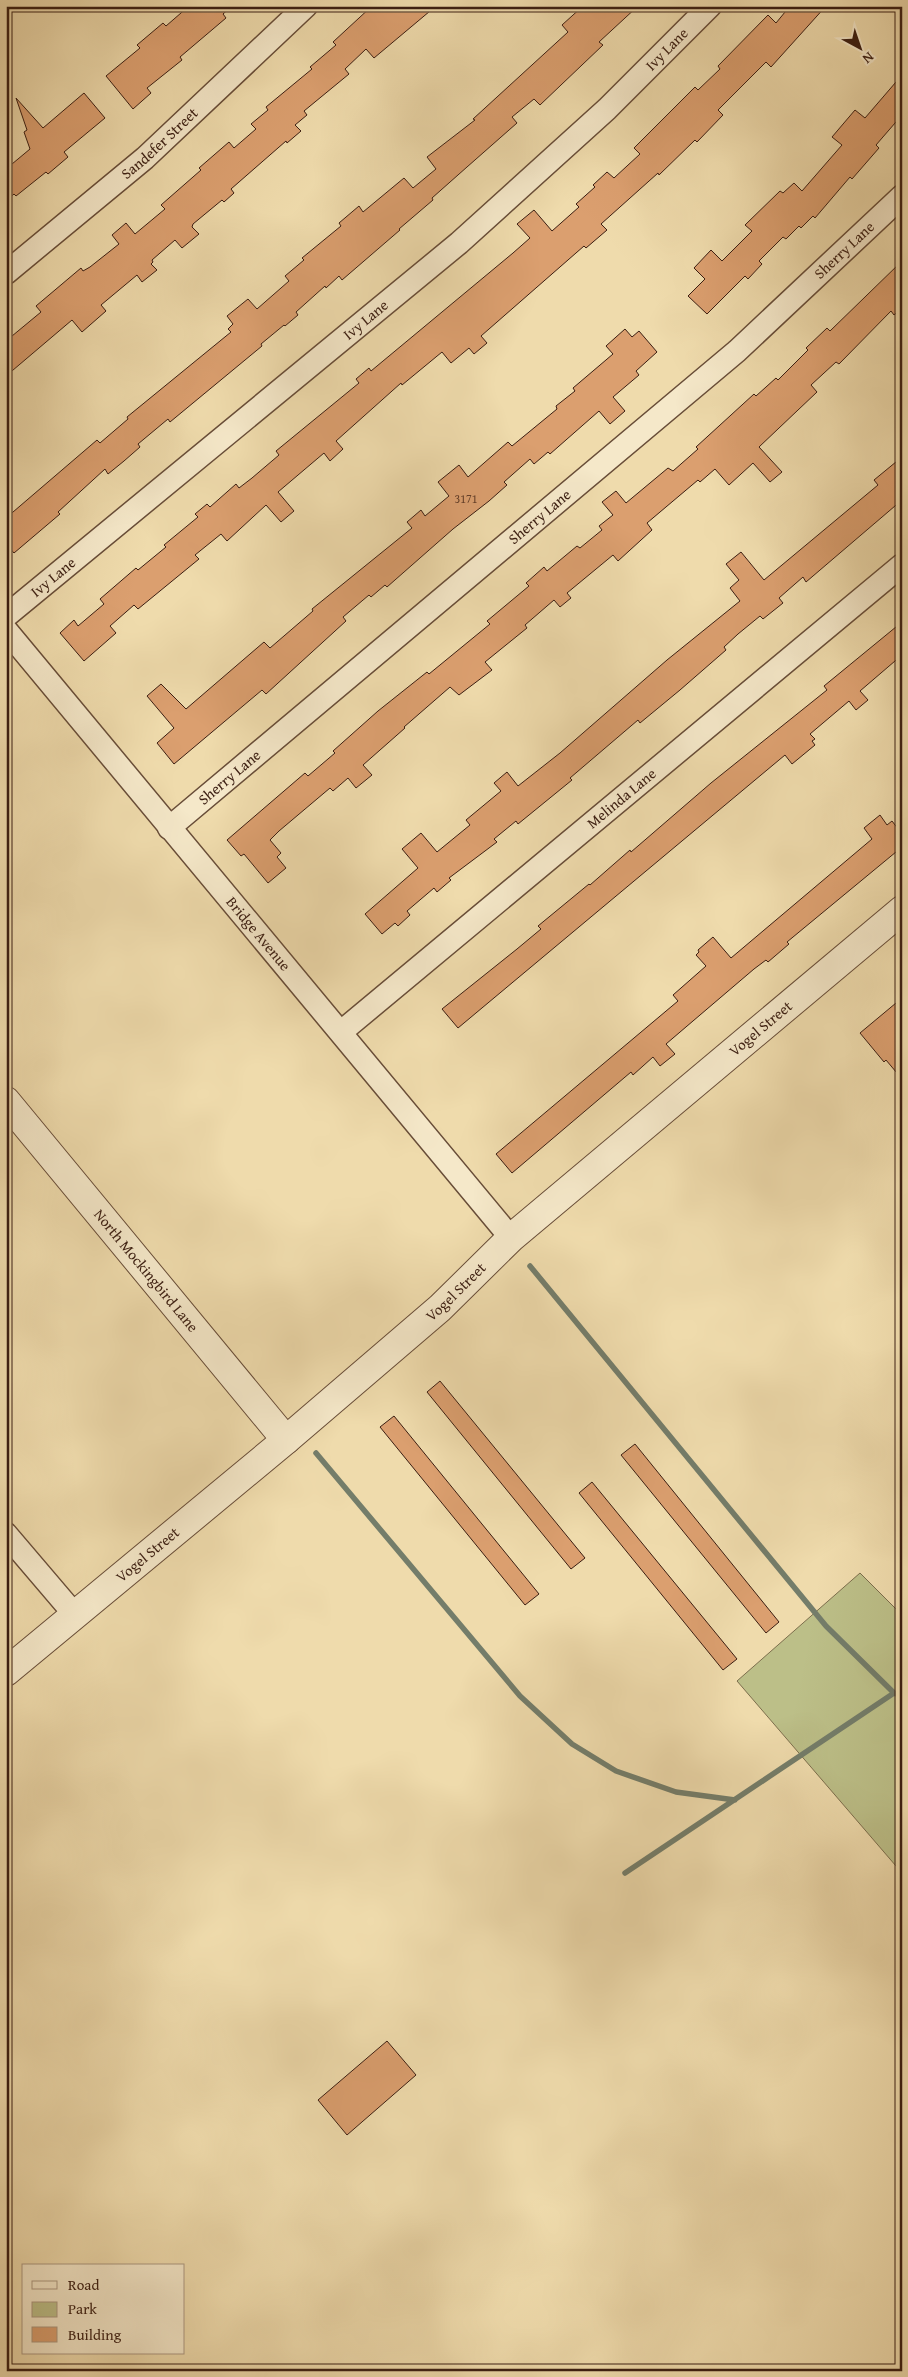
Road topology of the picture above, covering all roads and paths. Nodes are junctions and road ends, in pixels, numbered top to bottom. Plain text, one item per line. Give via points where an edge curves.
1 (306, 6) edge
2 (710, 6) edge
3 (902, 196) edge
4 (6, 273) edge
5 (902, 565) edge
6 (6, 616) edge
7 (6, 630) edge
8 (169, 828) junction
9 (902, 910) edge
10 (341, 1032) junction
11 (6, 1101) edge
12 (510, 1238) junction
13 (286, 1440) junction
14 (6, 1534) edge
15 (74, 1615) junction
16 (6, 1672) edge

1 - 4 street, Sandefer Street via 145,158
2 - 6 street, Ivy Lane via 607,109 459,243
3 - 8 street, Sherry Lane via 738,351
5 - 10 street, Melinda Lane
7 - 8 street, Bridge Avenue
8 - 10 street, Bridge Avenue
9 - 12 street, Vogel Street
10 - 12 street, Bridge Avenue
11 - 13 street, North Mockingbird Lane
12 - 13 street, Vogel Street via 440,1308
13 - 15 street, Vogel Street
14 - 15 street
15 - 16 street, Vogel Street

